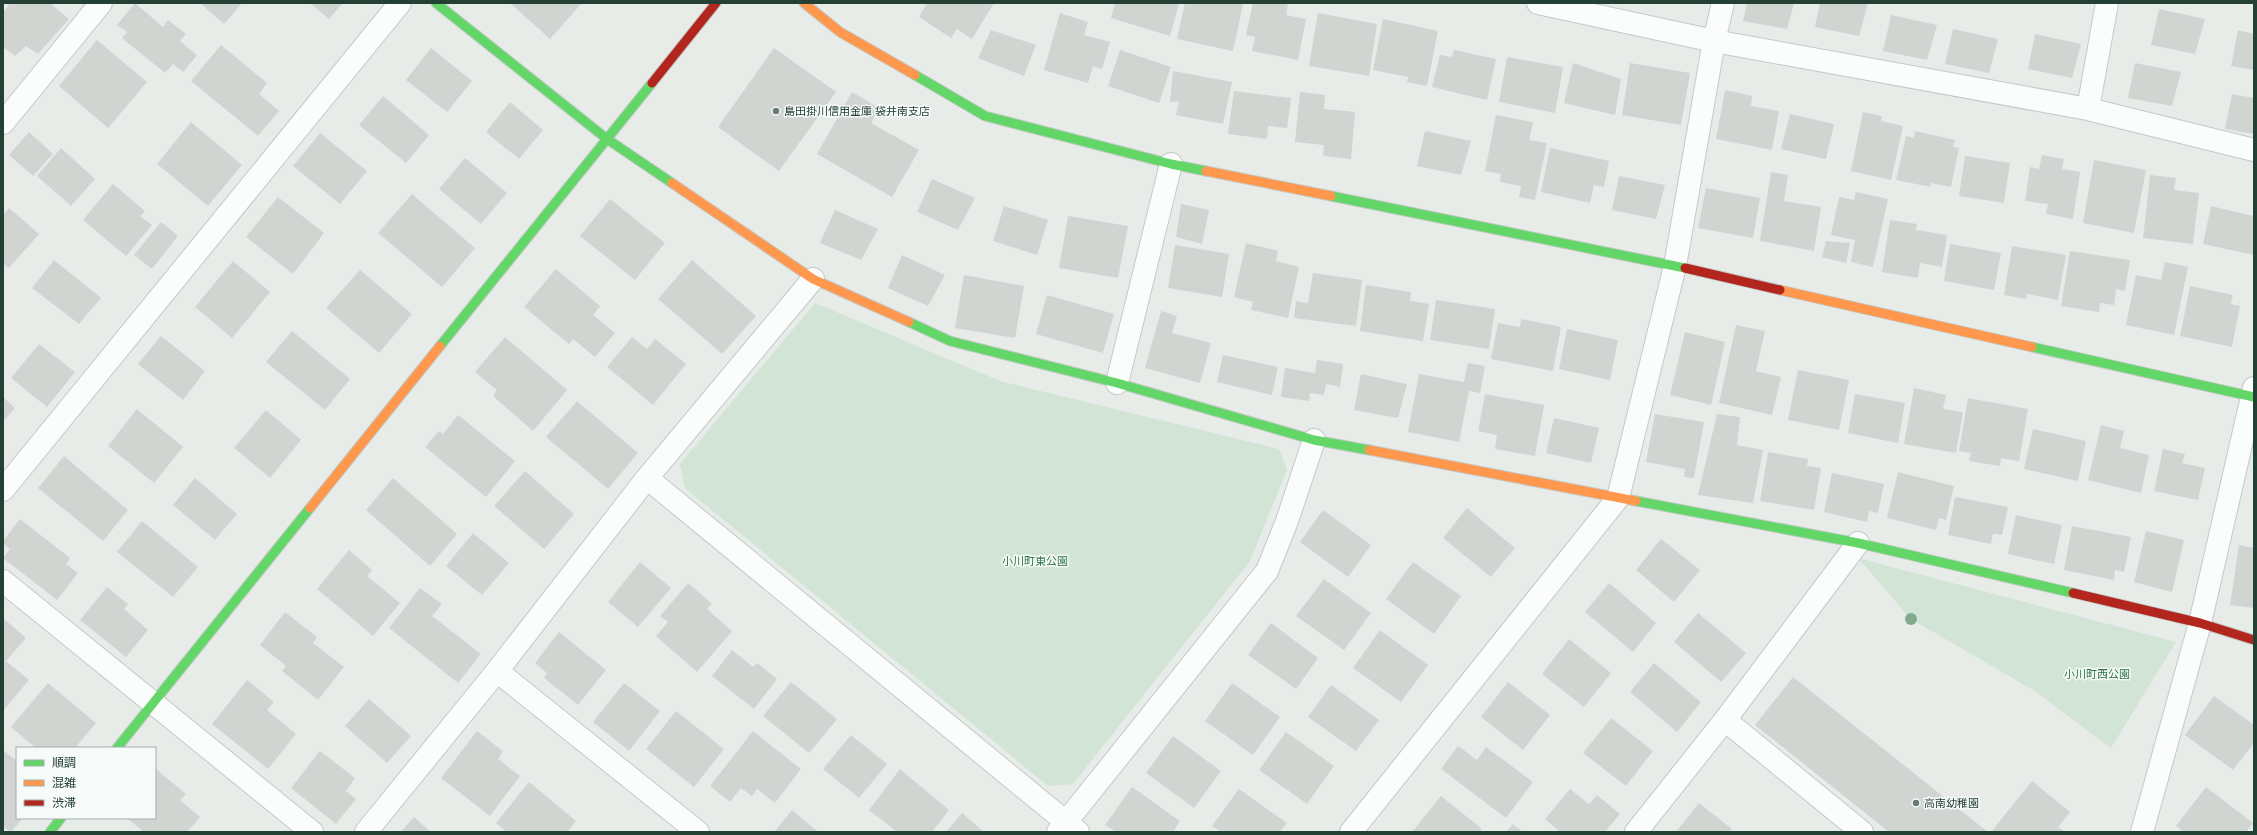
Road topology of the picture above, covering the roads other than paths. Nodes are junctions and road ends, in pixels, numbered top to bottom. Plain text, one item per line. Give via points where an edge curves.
1 (101, 3) edge
2 (400, 3) edge
3 (436, 3) edge
4 (716, 3) edge
5 (804, 3) edge
6 (1538, 3) edge
7 (1723, 3) edge
8 (2107, 3) edge
9 (1714, 41) junction
10 (2088, 109) junction
11 (3, 123) edge
12 (607, 139) junction
13 (2254, 150) edge
14 (1171, 164) junction
15 (1675, 266) junction
16 (813, 279) junction
17 (1117, 383) junction
18 (2253, 394) edge
19 (1314, 440) junction
20 (647, 478) junction
21 (3, 490) edge
22 (1618, 498) junction
23 (1858, 543) junction
24 (3, 581) edge
25 (2200, 623) junction
26 (2254, 640) edge
27 (497, 671) junction
28 (154, 702) junction
29 (1725, 720) junction
30 (118, 747) edge
31 (60, 819) edge
32 (1067, 829) edge
33 (50, 832) edge
34 (312, 832) edge
35 (366, 832) edge
36 (698, 832) edge
37 (1351, 832) edge
38 (1636, 832) edge
39 (1862, 832) edge
40 (2142, 832) edge

1 - 11 street
2 - 21 street
3 - 12 street
4 - 12 street
5 - 14 street via 840,32 985,116
6 - 9 street
7 - 9 street
8 - 10 street
9 - 10 street
9 - 15 street
10 - 13 street
12 - 16 street
12 - 28 street
14 - 15 street
14 - 17 street
15 - 18 street
15 - 22 street
16 - 17 street via 950,341
16 - 20 street
17 - 19 street
18 - 25 street
19 - 22 street
19 - 32 street via 1267,571
20 - 27 street
20 - 32 street
22 - 23 street
22 - 37 street
23 - 25 street
23 - 29 street
24 - 28 street
25 - 26 street
25 - 40 street
27 - 35 street
27 - 36 street
28 - 30 street
28 - 34 street
29 - 38 street
29 - 39 street
31 - 33 street

